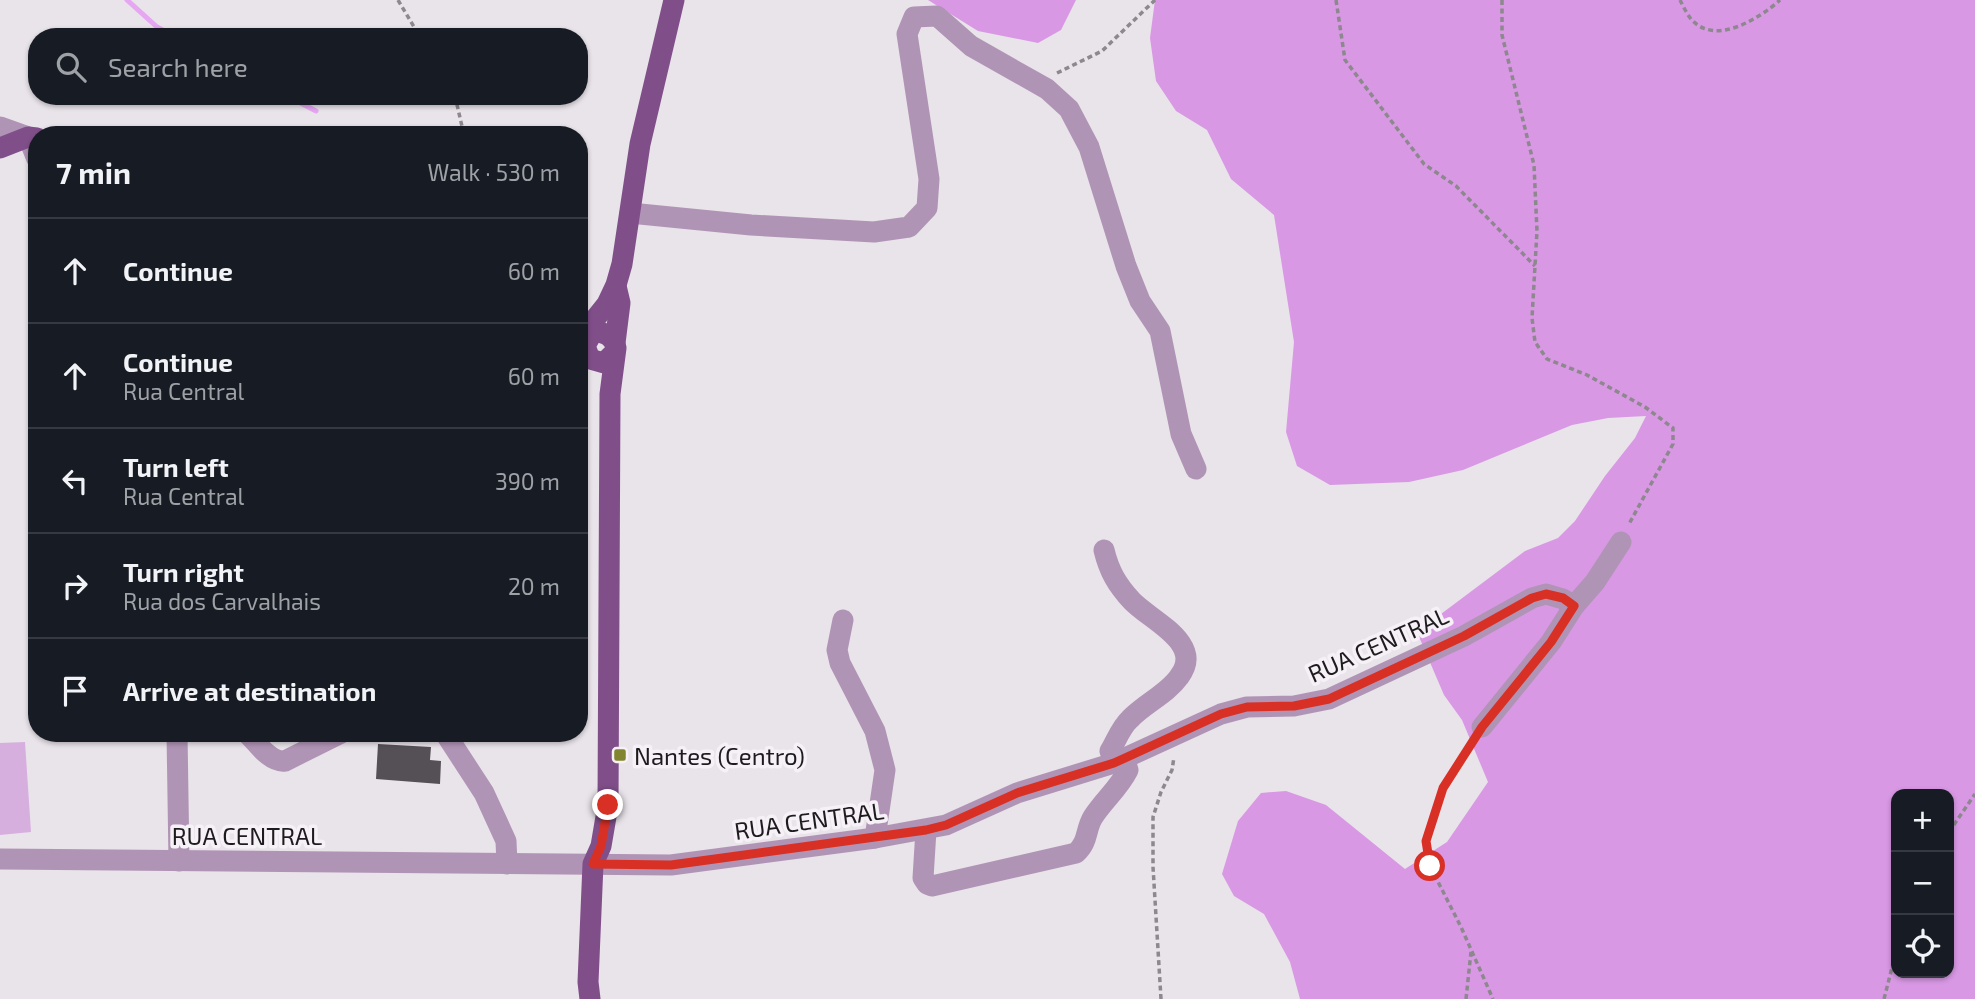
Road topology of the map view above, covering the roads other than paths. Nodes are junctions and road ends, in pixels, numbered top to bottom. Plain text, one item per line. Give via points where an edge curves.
1 (674, 0) edge
2 (0, 127) edge
3 (28, 136) edge
4 (28, 138) edge
5 (0, 148) edge
6 (630, 213) junction
7 (616, 285) junction
8 (593, 345) edge
9 (1196, 469) dead end
10 (1621, 542) road end
11 (1104, 550) dead end
12 (1574, 606) junction
13 (842, 620) dead end
14 (1482, 727) road end
15 (177, 742) edge
16 (256, 742) edge
17 (322, 742) edge
18 (451, 742) edge
19 (1119, 761) junction
20 (926, 830) junction
21 (875, 838) junction
22 (0, 859) edge
23 (179, 861) junction
24 (507, 864) junction
25 (593, 864) junction
26 (590, 999) edge

1 - 6 main road via 640,144
2 - 3 street
4 - 5 main road
6 - 7 main road
6 - 9 street via 874,232 909,226 927,208 929,179 907,34 914,17 937,16 971,46 1047,89 1069,109 1089,147 1140,301 1160,331 1181,434
7 - 8 main road
7 - 8 main road via 620,303
8 - 25 main road via 610,394 608,805
10 - 12 street
11 - 19 street via 1115,582 1179,639 1186,653 1179,678 1128,720 1110,751
12 - 14 street
12 - 19 street, RUA CENTRAL via 1546,594 1532,598 1464,636 1329,699 1221,714
13 - 21 street via 837,650 840,663 875,731 885,770
15 - 23 street
16 - 17 street via 279,762
18 - 24 street via 484,793 506,841
19 - 20 street, RUA CENTRAL via 1017,793
19 - 20 street via 1128,770 1094,816 1076,853 932,886 923,878
20 - 21 street, RUA CENTRAL
21 - 25 street, RUA CENTRAL via 671,865
22 - 23 street, RUA CENTRAL
23 - 24 street, RUA CENTRAL
24 - 25 street, RUA CENTRAL
25 - 26 main road

